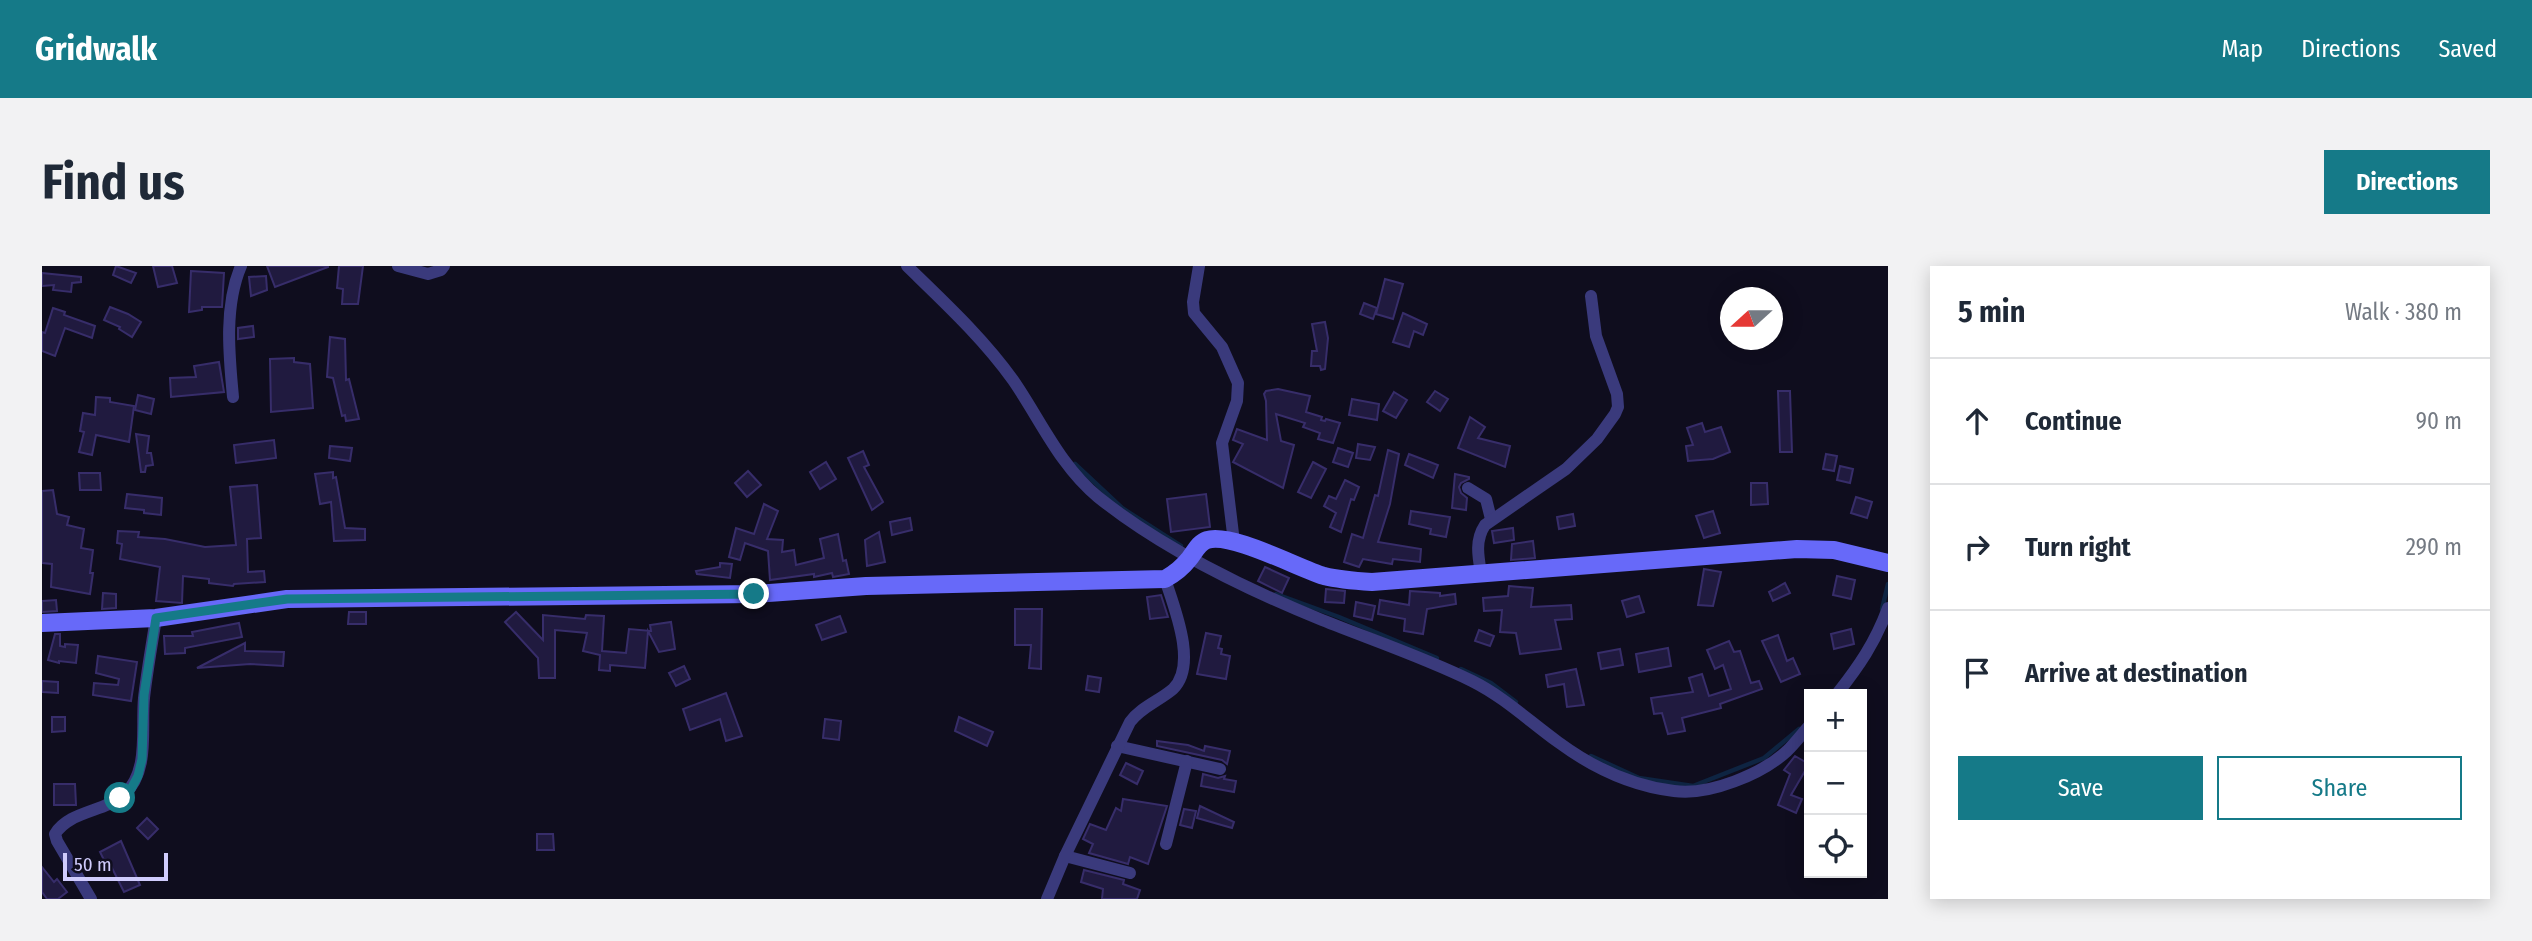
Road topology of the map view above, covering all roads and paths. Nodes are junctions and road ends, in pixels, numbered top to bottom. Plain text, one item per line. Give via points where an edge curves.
1 (241, 266) edge
2 (398, 266) edge
3 (444, 266) edge
4 (907, 266) edge
5 (1199, 266) edge
6 (1591, 296) dead end
7 (233, 397) dead end
8 (1468, 488) dead end
9 (1491, 519) junction
10 (1234, 542) junction
11 (1195, 551) junction
12 (1884, 562) edge
13 (1481, 573) junction
14 (1165, 579) junction
15 (1888, 608) edge
16 (156, 618) junction
17 (42, 623) edge
18 (1841, 689) edge
19 (1804, 732) edge
20 (1116, 746) junction
21 (1187, 761) junction
22 (1220, 769) dead end
23 (1166, 844) dead end
24 (1065, 856) junction
25 (1130, 873) dead end
26 (91, 899) edge
27 (1047, 899) edge

1 - 7 street via 232,297
2 - 3 street via 428,274
4 - 11 street via 1004,369 1082,483 1133,521
5 - 10 street via 1194,313 1222,347 1238,383 1237,401 1222,443
6 - 9 street via 1596,336 1617,394 1615,414 1566,468
8 - 9 street via 1486,499
9 - 13 street via 1478,543
10 - 11 main road via 1214,538
10 - 13 main road via 1347,581
11 - 14 main road
11 - 19 street via 1267,597 1470,680 1499,696 1590,764 1645,786 1677,792 1715,789 1785,753
12 - 13 main road via 1834,550 1797,550
14 - 16 main road via 866,586 754,594 287,599
14 - 20 street via 1181,636 1184,671 1173,688 1136,713
15 - 18 street via 1870,650
16 - 17 main road
16 - 26 street via 138,776 131,789 111,804 61,825 55,834
20 - 21 street
20 - 24 street
21 - 22 street
21 - 23 street
24 - 25 street
24 - 27 street

